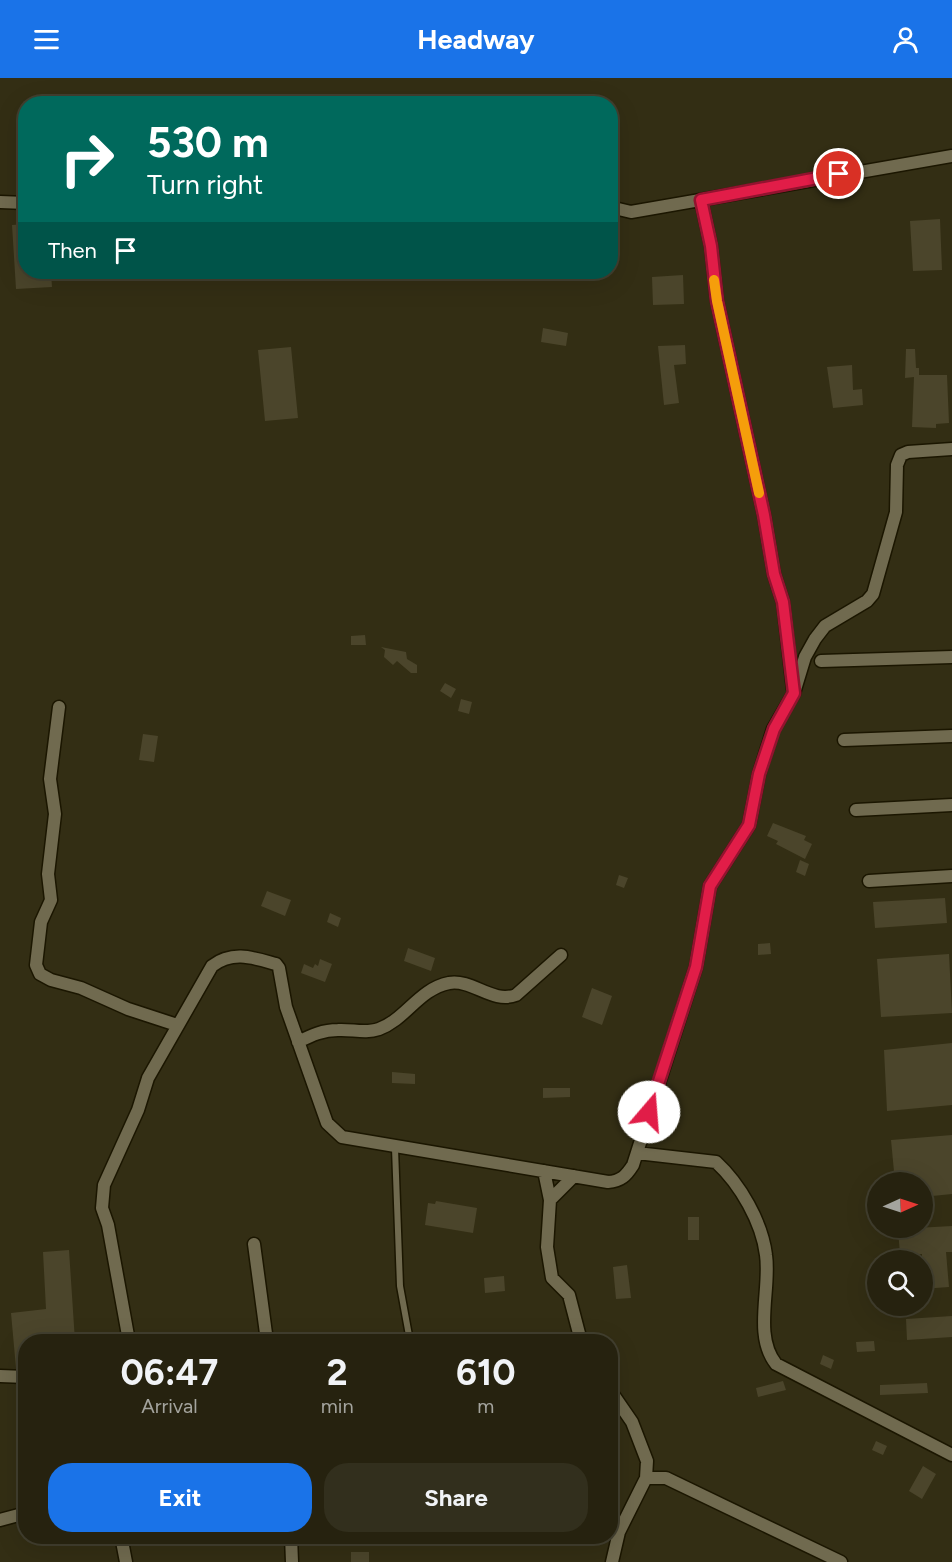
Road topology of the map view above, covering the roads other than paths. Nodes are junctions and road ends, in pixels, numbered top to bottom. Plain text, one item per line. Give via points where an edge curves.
1 (952, 156) edge
2 (701, 200) junction
3 (0, 202) edge
4 (18, 203) edge
5 (618, 209) edge
6 (952, 449) edge
7 (952, 657) edge
8 (820, 661) dead end
9 (794, 693) junction
10 (59, 707) dead end
11 (952, 736) edge
12 (844, 740) dead end
13 (952, 805) edge
14 (856, 810) dead end
15 (952, 876) edge
16 (869, 881) dead end
17 (561, 955) dead end
18 (177, 1025) junction
19 (298, 1042) junction
20 (395, 1148) junction
21 (637, 1153) junction
22 (544, 1171) junction
23 (574, 1176) junction
24 (550, 1200) junction
25 (254, 1244) dead end
26 (128, 1334) edge
27 (266, 1334) edge
28 (409, 1334) edge
29 (579, 1334) edge
30 (0, 1376) edge
31 (18, 1377) edge
32 (618, 1402) edge
33 (952, 1455) edge
34 (646, 1478) junction
35 (18, 1515) edge
36 (0, 1520) edge
37 (618, 1536) edge
38 (123, 1544) edge
39 (291, 1544) edge
40 (616, 1544) edge
41 (126, 1562) edge
42 (292, 1562) edge
43 (612, 1562) edge
44 (841, 1562) edge

1 - 2 street
2 - 5 street via 631,212
2 - 9 street via 717,301 783,602
3 - 4 street
6 - 9 street via 901,455 897,465 896,512 873,594 825,626 805,657
7 - 8 street
9 - 21 street via 774,729 759,774 749,825 710,886 696,967
10 - 18 street via 50,779 55,814 48,874 51,900 41,921 36,965 40,974 51,980
11 - 12 street
13 - 14 street
15 - 16 street
17 - 19 street via 516,995 507,998 463,983 448,984 420,996 381,1028 365,1032 321,1031
18 - 19 street via 212,966 222,959 246,956 279,968
18 - 26 street via 148,1078 101,1198
19 - 20 street via 333,1131 356,1141
20 - 22 street
20 - 28 lane via 400,1286
21 - 23 street via 633,1165 619,1181
21 - 33 street via 716,1162 748,1205 758,1223 766,1256 765,1340 776,1364
22 - 23 street
22 - 24 street
23 - 24 street
24 - 29 street via 547,1247 552,1278 569,1295
25 - 27 street
30 - 31 street
32 - 34 street via 642,1444
34 - 37 street
34 - 44 street via 657,1476 675,1482
35 - 36 street
38 - 41 street
39 - 42 street
40 - 43 street

